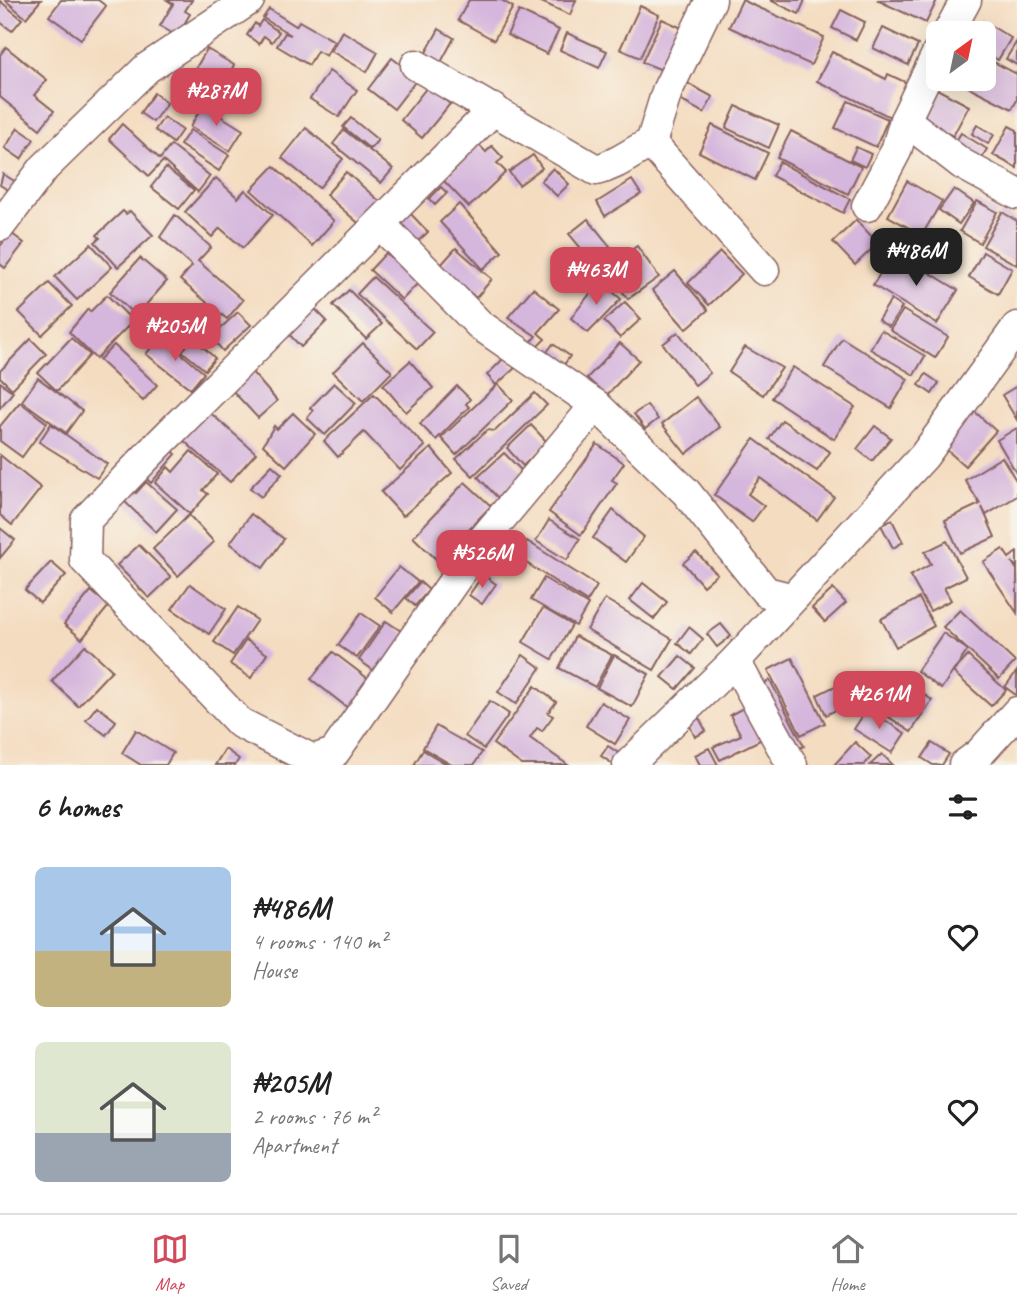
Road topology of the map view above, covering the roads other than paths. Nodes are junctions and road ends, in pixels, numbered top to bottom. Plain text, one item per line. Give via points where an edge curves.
1 (249, 0) edge
2 (711, 0) edge
3 (966, 0) edge
4 (955, 21) edge
5 (415, 65) dead end
6 (926, 77) edge
7 (494, 109) junction
8 (905, 120) junction
9 (651, 143) junction
10 (1017, 194) edge
11 (867, 206) dead end
12 (381, 225) junction
13 (0, 226) edge
14 (764, 270) dead end
15 (1017, 327) edge
16 (596, 405) junction
17 (778, 595) junction
18 (735, 661) junction
19 (1017, 712) edge
20 (628, 765) edge
21 (792, 765) edge
22 (964, 765) edge

1 - 13 street via 147,68 44,168
2 - 9 street via 667,91
3 - 4 street
5 - 7 street
6 - 8 street
7 - 9 street via 596,170 615,166
7 - 12 street
8 - 10 street via 962,164
8 - 11 street via 897,151
9 - 14 street
12 - 16 street via 480,325
12 - 16 street via 86,520 85,560 240,723 313,760 334,753 482,541
15 - 17 street via 924,456
16 - 17 street via 686,492
17 - 18 street via 764,628
18 - 20 street
18 - 21 street
19 - 22 street

